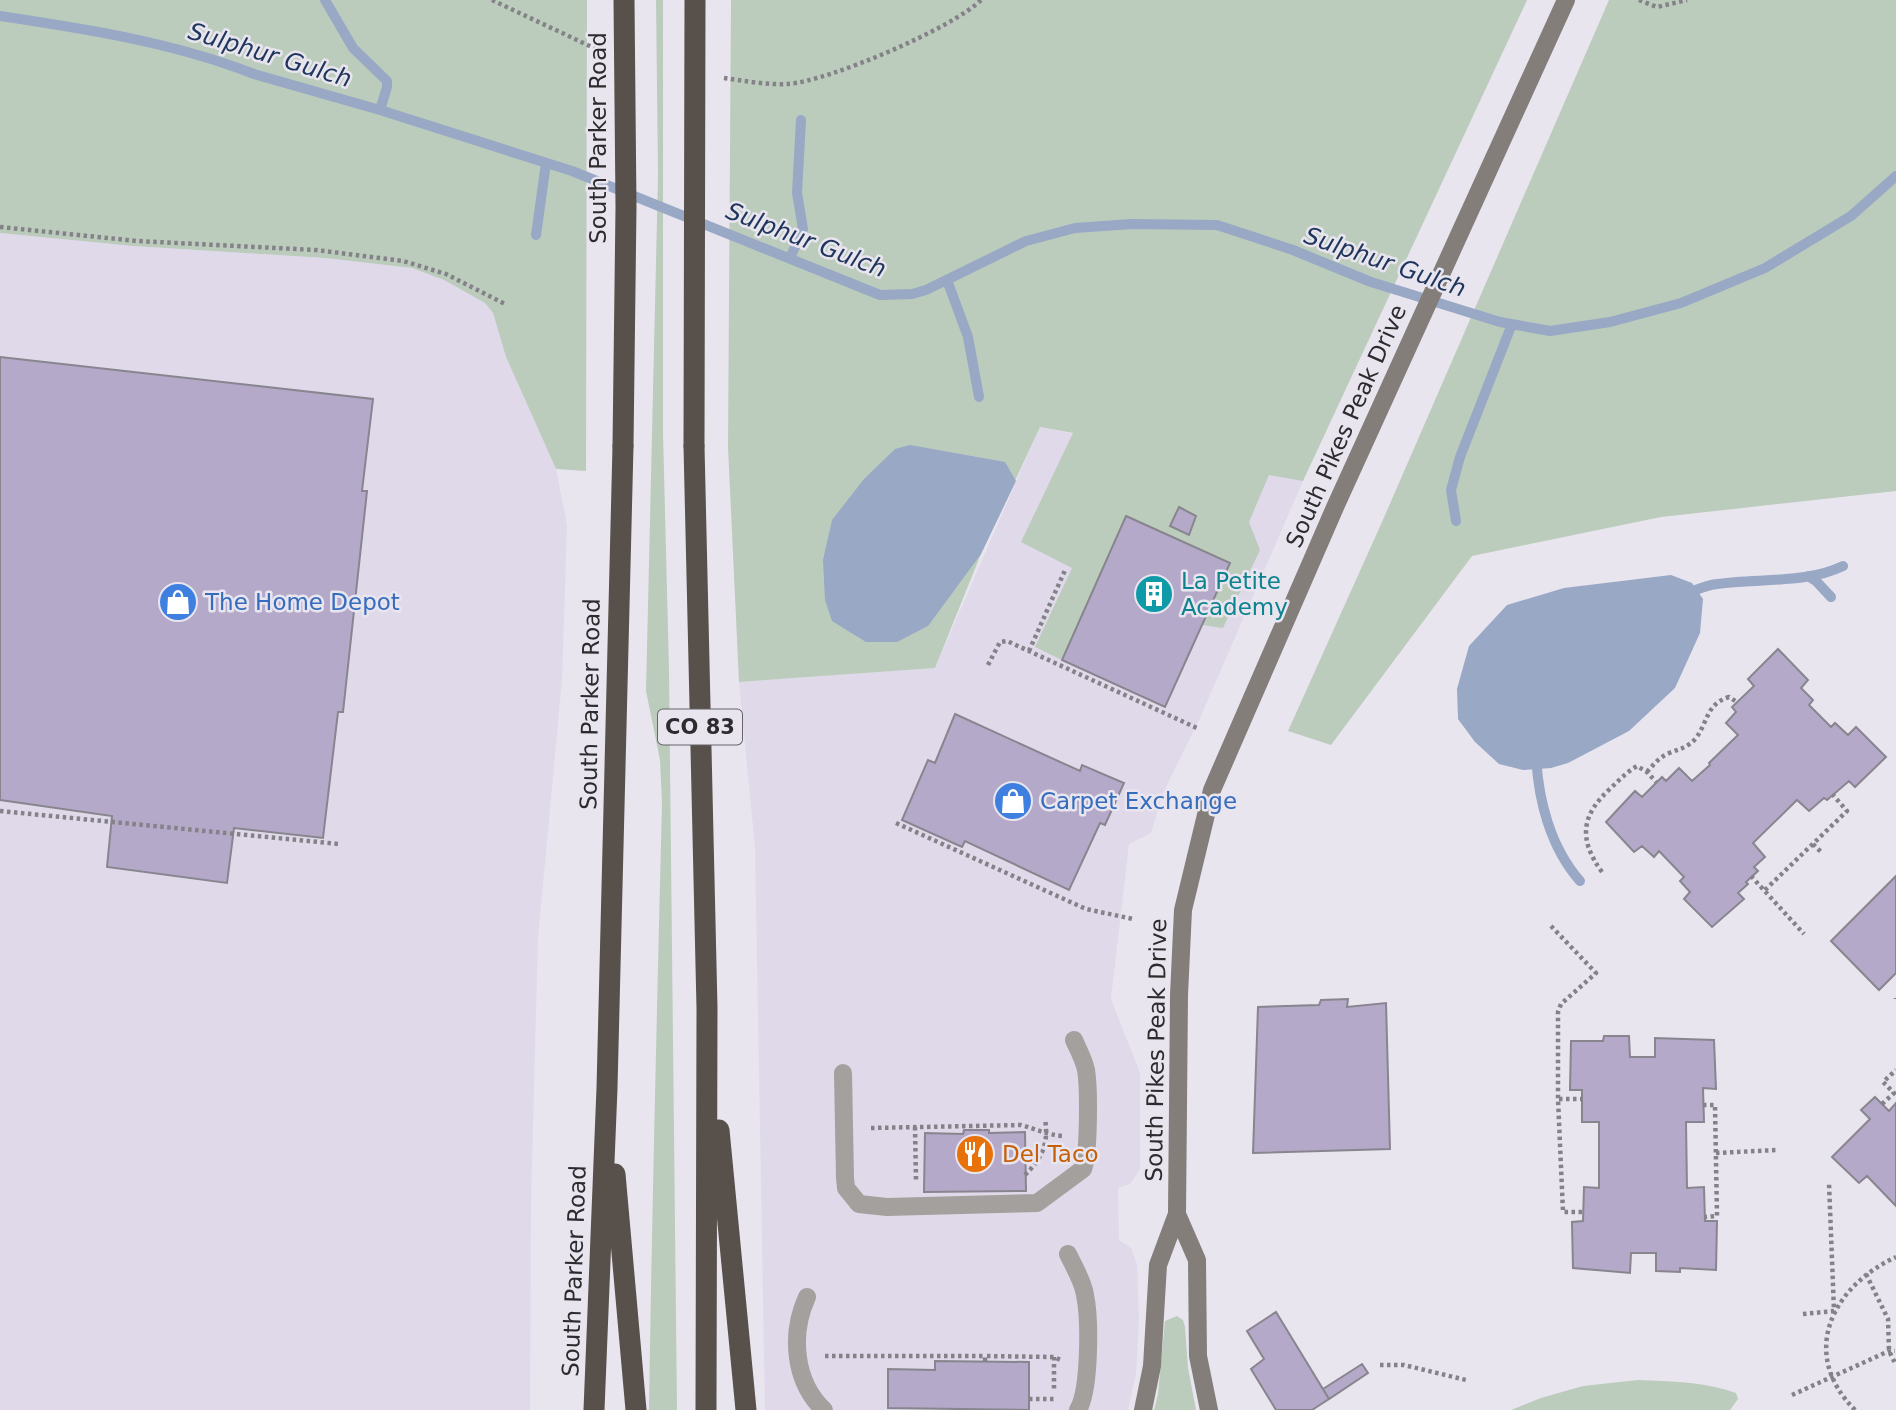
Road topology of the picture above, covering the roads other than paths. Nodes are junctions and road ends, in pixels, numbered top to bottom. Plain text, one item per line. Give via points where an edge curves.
1 (624, 0) edge
2 (695, 0) edge
3 (1566, 0) edge
4 (707, 1008) junction
5 (1074, 1040) dead end
6 (843, 1073) dead end
7 (607, 1088) junction
8 (1177, 1214) junction
9 (1068, 1254) dead end
10 (807, 1297) dead end
11 (594, 1409) edge
12 (636, 1410) edge
13 (706, 1410) edge
14 (746, 1410) edge
15 (824, 1410) edge
16 (1078, 1410) edge
17 (1143, 1410) edge
18 (1209, 1410) edge

1 - 7 highway, South Parker Road, bridge via 623,446
2 - 4 highway, CO 83, bridge via 694,446
3 - 8 street, South Pikes Peak Drive via 1212,790 1190,875 1180,944
4 - 13 highway, CO 83
4 - 14 highway
5 - 6 lane via 1086,1070 1086,1163 1037,1203 859,1204 846,1188
7 - 11 highway, South Parker Road
7 - 12 highway
8 - 17 street, South Pikes Peak Drive via 1158,1265 1152,1366
8 - 18 street, South Pikes Peak Drive via 1196,1259 1198,1356
9 - 16 lane via 1085,1292 1088,1316 1086,1382
10 - 15 lane via 797,1320 800,1372

